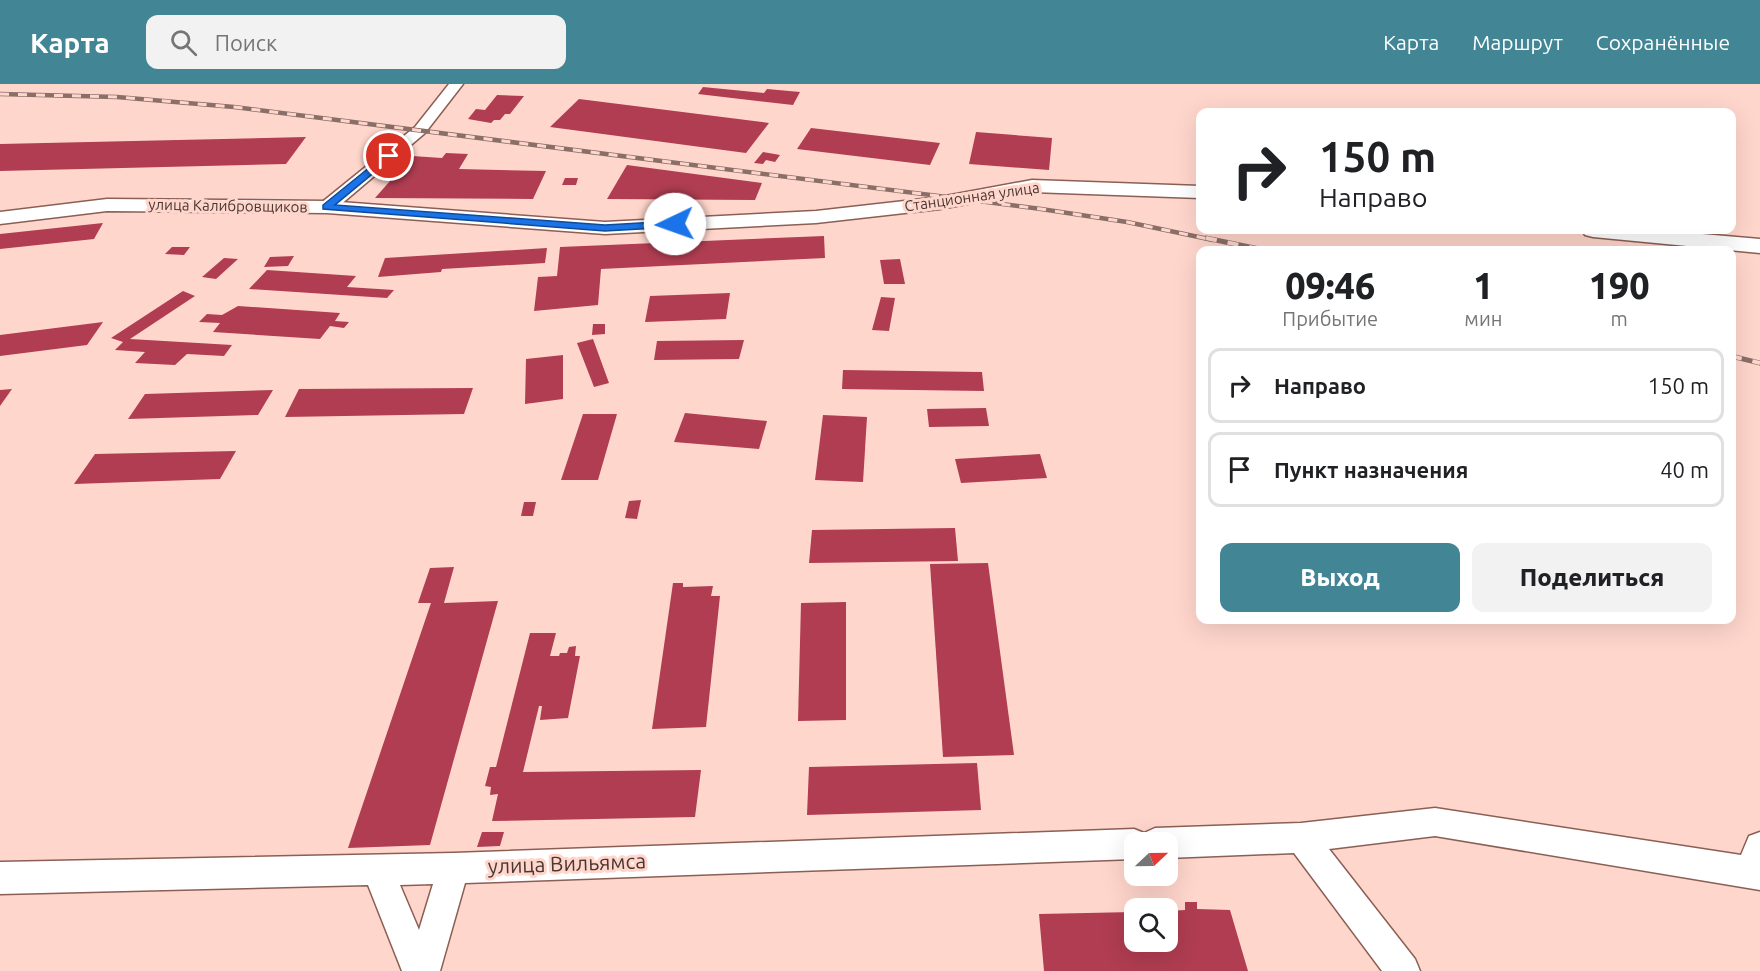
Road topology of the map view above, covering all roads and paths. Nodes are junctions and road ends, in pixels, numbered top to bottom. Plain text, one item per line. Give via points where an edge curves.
1 (456, 84) edge
2 (1196, 192) edge
3 (327, 207) junction
4 (816, 217) joint
5 (0, 218) edge
6 (1635, 234) edge
7 (1760, 246) edge
8 (1301, 838) junction
9 (1178, 842) edge
10 (1124, 844) edge
11 (1756, 864) edge
12 (454, 868) junction
13 (378, 870) junction
14 (0, 878) edge
15 (421, 971) edge
16 (1403, 971) edge

1 - 3 street via 420,130
2 - 4 street, Станционная улица via 1032,186 940,203
3 - 4 street, улица Калибровщиков via 605,228
3 - 5 street, улица Калибровщиков via 107,205
6 - 7 street
8 - 9 street
8 - 11 street via 1435,822
8 - 16 street
10 - 12 street, улица Вильямса
12 - 13 street, улица Вильямса
12 - 15 street
13 - 14 street, улица Вильямса
13 - 15 street

